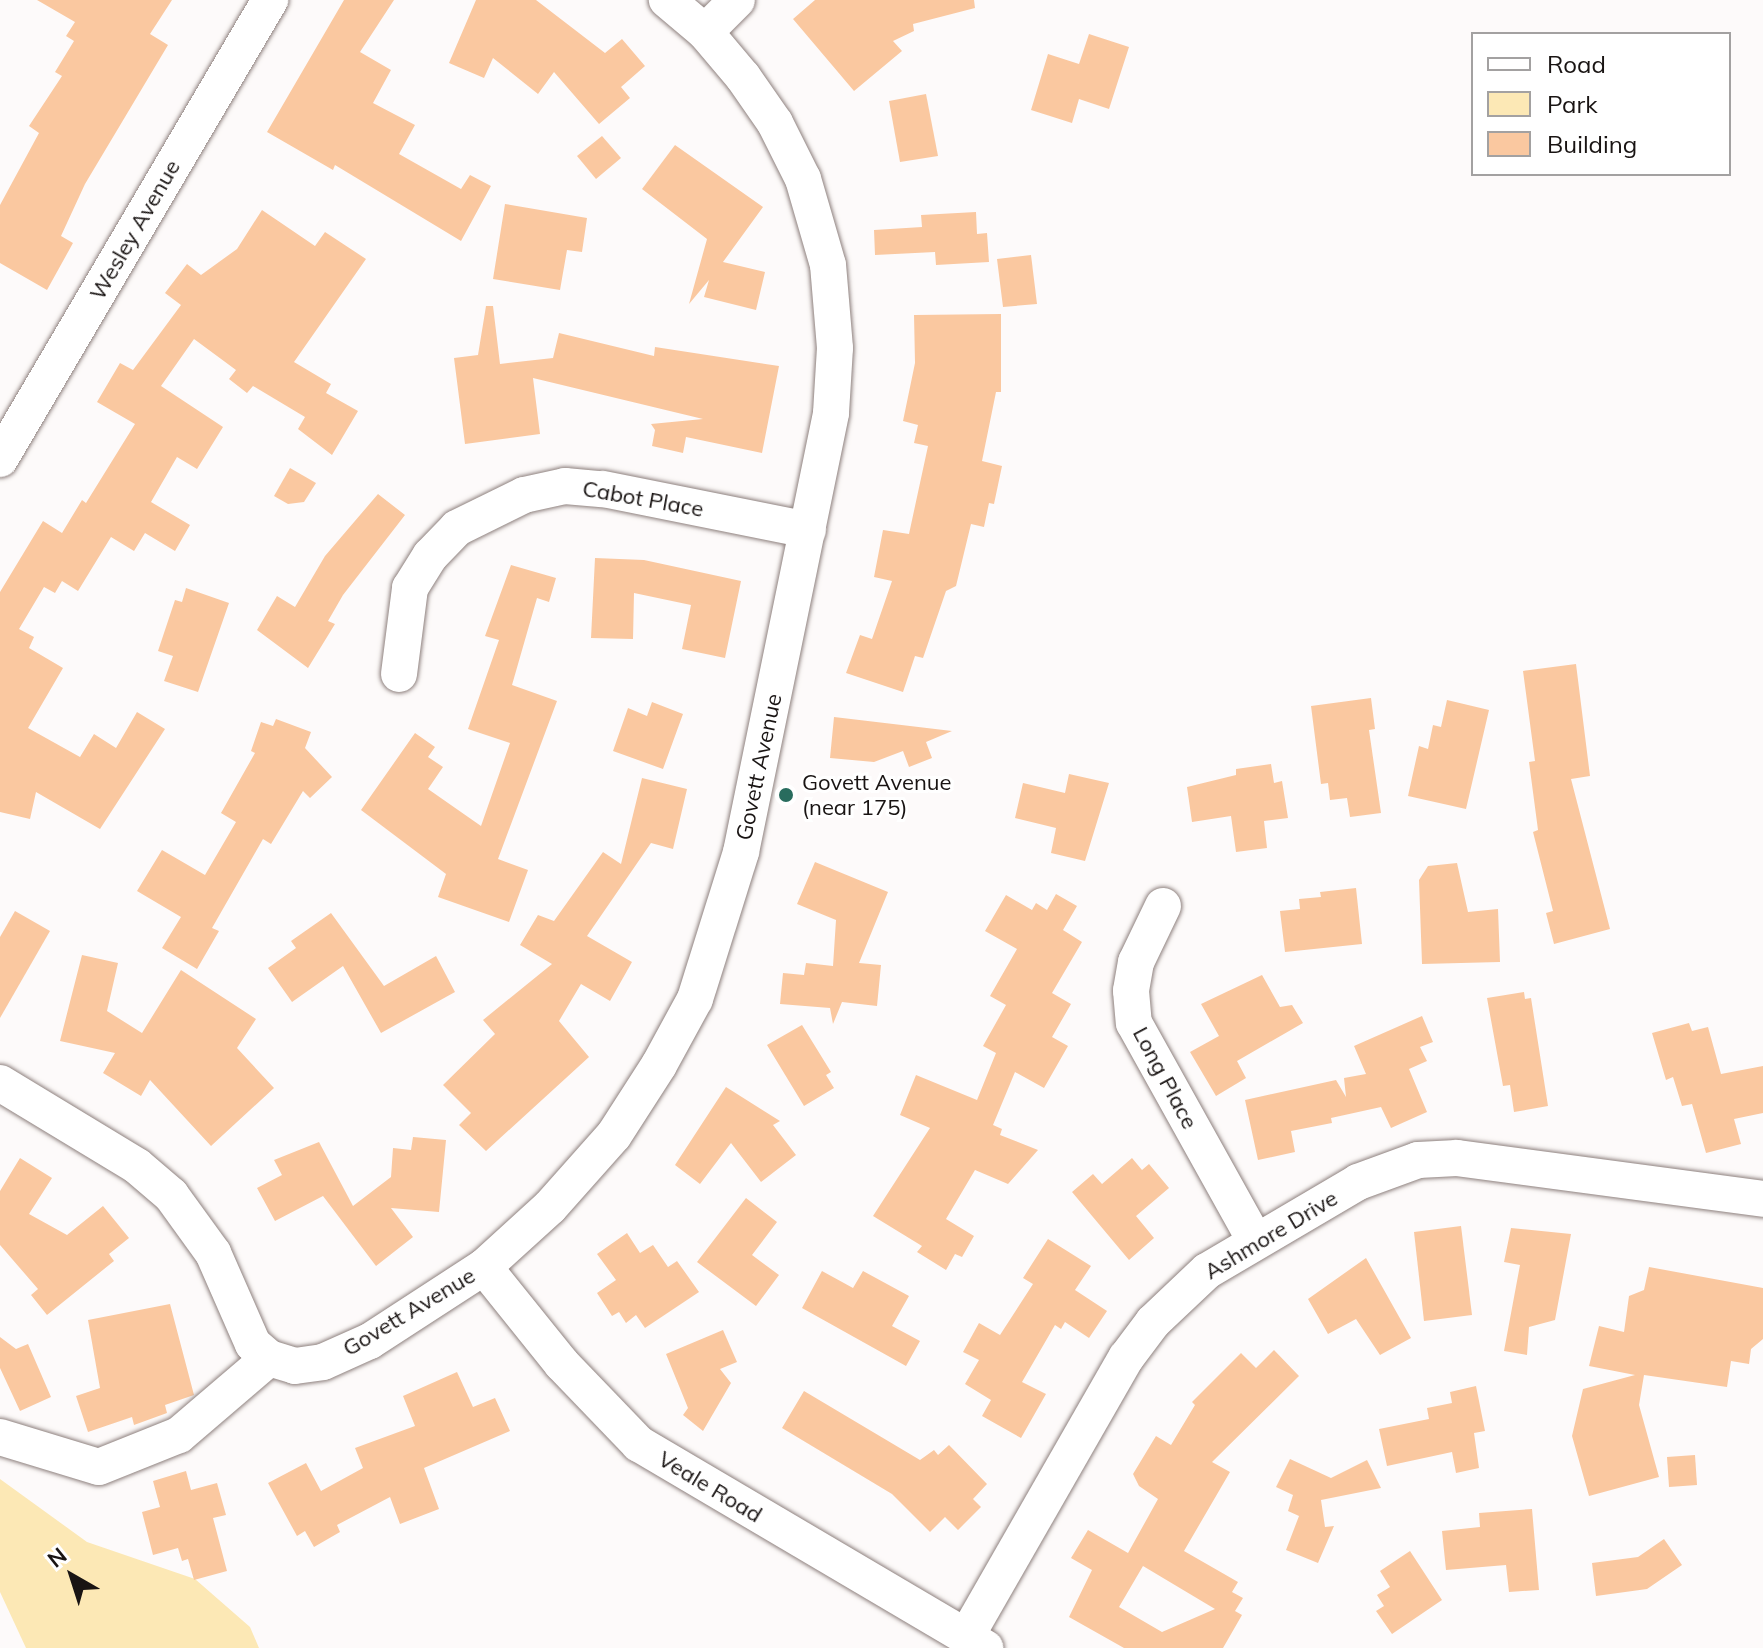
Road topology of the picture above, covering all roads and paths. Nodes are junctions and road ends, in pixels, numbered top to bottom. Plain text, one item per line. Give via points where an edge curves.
1 (270, 0) edge
2 (667, 0) edge
3 (737, 0) edge
4 (705, 32) junction
5 (0, 459) edge
6 (808, 530) junction
7 (399, 674) dead end
8 (1163, 906) dead end
9 (0, 1083) edge
10 (1763, 1199) edge
11 (1255, 1240) junction
12 (484, 1267) junction
13 (269, 1358) junction
14 (0, 1437) edge
15 (976, 1642) edge

1 - 5 street, Wesley Avenue
2 - 4 street, Govett Avenue
3 - 4 street
4 - 6 street, Govett Avenue via 775,123 803,179 828,265 835,348 832,400
6 - 7 street, Cabot Place via 603,489 565,486 524,495 457,528 430,556 410,588
6 - 12 street, Govett Avenue via 741,852 695,999 614,1135 550,1207
8 - 11 street, Long Place via 1136,962 1131,991 1134,1023
9 - 13 street via 125,1158 171,1195 213,1253 239,1322
10 - 11 street, Ashmore Drive via 1504,1162 1418,1160 1358,1182
11 - 15 street, Ashmore Drive via 1176,1298 1126,1358
12 - 13 street, Govett Avenue via 382,1334 323,1362 295,1366
12 - 15 street, Veale Road via 572,1376 639,1444
13 - 14 street via 179,1435 99,1467

